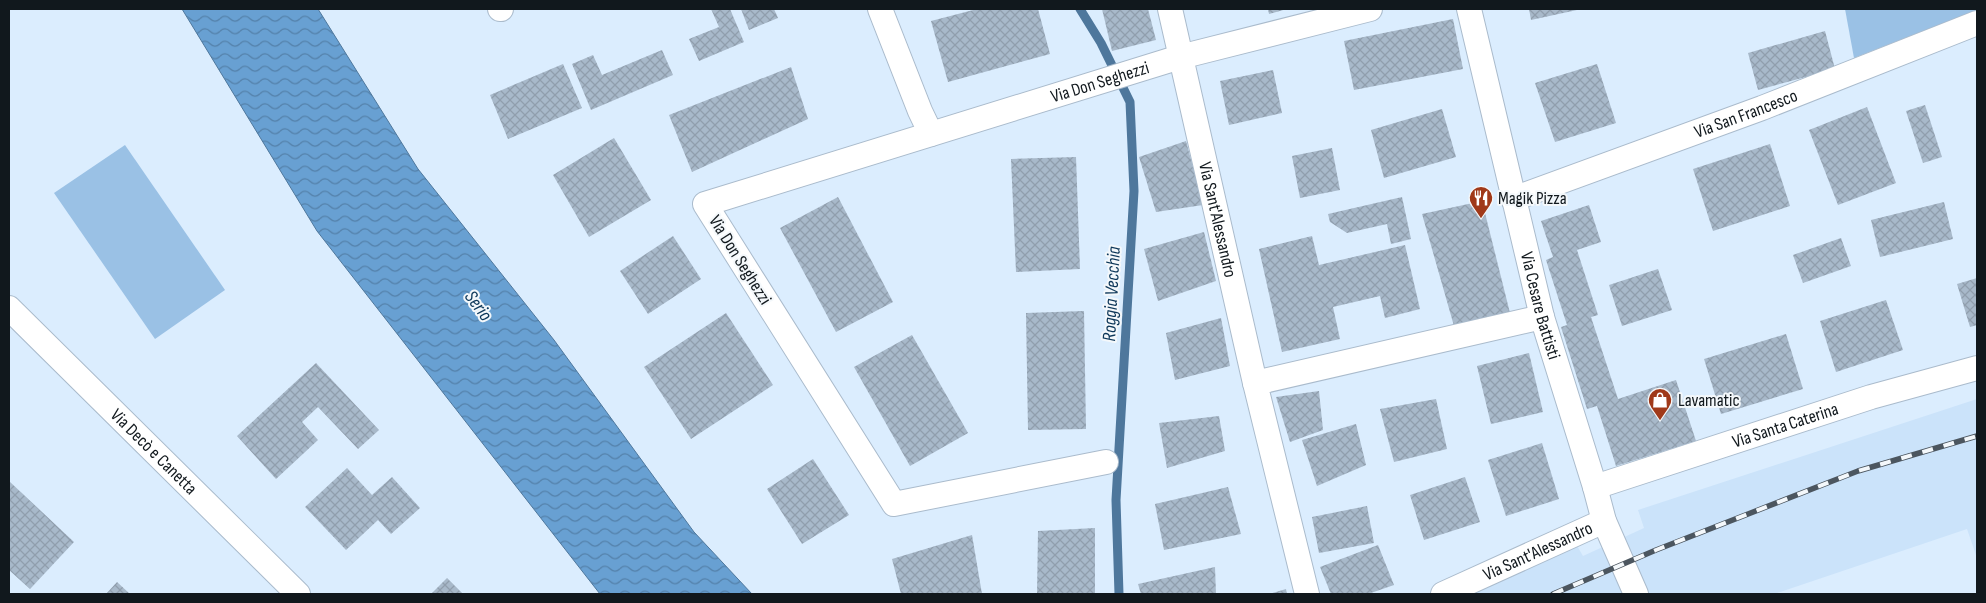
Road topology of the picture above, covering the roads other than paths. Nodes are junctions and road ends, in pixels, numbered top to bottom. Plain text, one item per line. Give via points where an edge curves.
1 (880, 9) edge
2 (1170, 9) edge
3 (1370, 9) edge
4 (1468, 9) edge
5 (1977, 23) edge
6 (1180, 57) junction
7 (931, 134) junction
8 (1512, 199) junction
9 (9, 308) edge
10 (1542, 317) junction
11 (1977, 368) edge
12 (1255, 383) junction
13 (1106, 462) dead end
14 (1595, 487) junction
15 (1604, 521) junction
16 (298, 594) edge
17 (1307, 594) edge
18 (1443, 594) edge
19 (1636, 594) edge

1 - 7 street
2 - 6 street, Via Sant'Alessandro
3 - 6 street
4 - 8 street, Via Cesare Battisti
5 - 8 street, Via San Francesco via 1762,108
6 - 7 street, Via Don Seghezzi
6 - 12 street, Via Sant'Alessandro
7 - 13 street, Via Don Seghezzi via 705,204 894,504
8 - 10 street, Via Cesare Battisti
9 - 16 street, Via Decò e Canetta
10 - 12 street
10 - 14 street, Via Cesare Battisti
11 - 14 street, Via Santa Caterina via 1871,397
12 - 17 street, Via Sant'Alessandro
14 - 15 street, Via Cesare Battisti
15 - 18 street, Via Sant'Alessandro
15 - 19 street, Via Cesare Battisti

